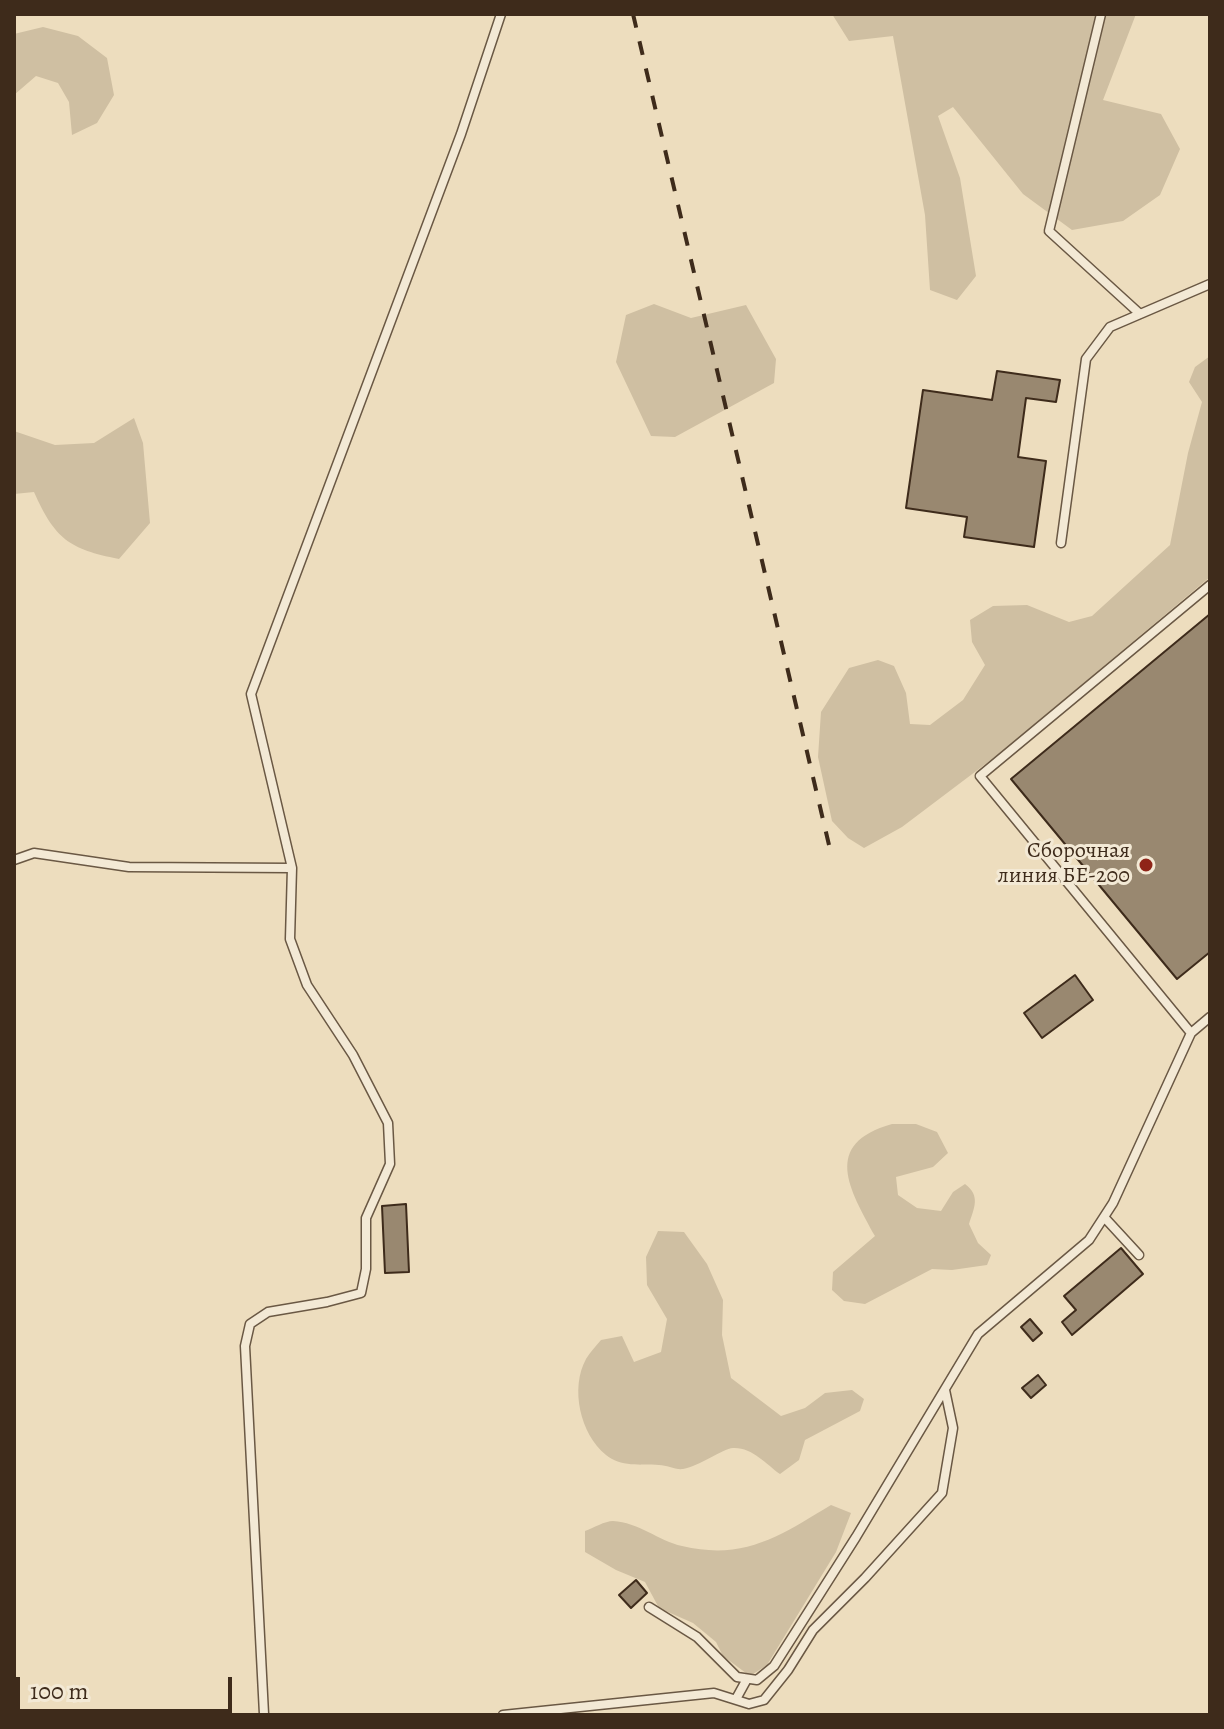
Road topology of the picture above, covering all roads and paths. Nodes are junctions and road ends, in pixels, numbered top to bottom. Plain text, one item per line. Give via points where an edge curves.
1 (501, 14) edge
2 (1101, 14) edge
3 (1210, 284) edge
4 (1140, 314) junction
5 (1061, 543) dead end
6 (1210, 585) edge
7 (14, 860) edge
8 (292, 868) junction
9 (1210, 1017) edge
10 (1191, 1033) junction
11 (1104, 1217) junction
12 (1139, 1255) dead end
13 (944, 1390) junction
14 (649, 1607) dead end
15 (747, 1679) junction
16 (736, 1699) junction
17 (264, 1714) edge
18 (503, 1715) edge

1 - 8 lane via 251,694
2 - 4 lane via 1049,231
3 - 4 lane
4 - 5 lane via 1110,327 1086,359
6 - 10 lane via 980,776
7 - 8 lane via 34,853 129,867
8 - 17 lane via 290,939 307,985 353,1055 388,1123 390,1164 366,1218 361,1293 268,1312 250,1324 245,1346
9 - 10 lane
10 - 11 lane
11 - 12 lane
11 - 13 lane via 1089,1240 978,1334
13 - 15 lane via 774,1666 757,1680
13 - 16 lane via 953,1428 942,1493 813,1630 764,1700 749,1704
14 - 15 lane via 697,1637 737,1677
15 - 16 lane
16 - 18 lane via 714,1693

